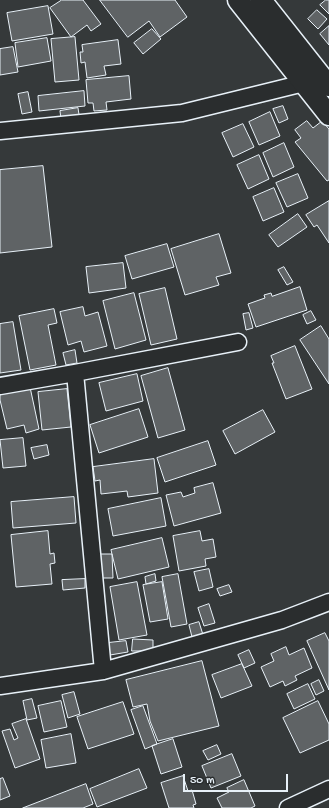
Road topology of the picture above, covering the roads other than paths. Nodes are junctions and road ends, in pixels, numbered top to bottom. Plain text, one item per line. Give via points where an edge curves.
1 (238, 0) edge
2 (261, 0) edge
3 (304, 83) junction
4 (329, 86) edge
5 (329, 115) edge
6 (0, 131) edge
7 (238, 342) dead end
8 (75, 373) junction
9 (0, 386) edge
10 (329, 602) edge
11 (103, 671) junction
12 (0, 686) edge
13 (329, 789) edge
14 (288, 808) edge

1 - 3 street
2 - 4 street
3 - 5 street
3 - 6 street via 182,113
7 - 8 street
8 - 9 street
8 - 11 street
10 - 11 street via 282,620
11 - 12 street
13 - 14 street

